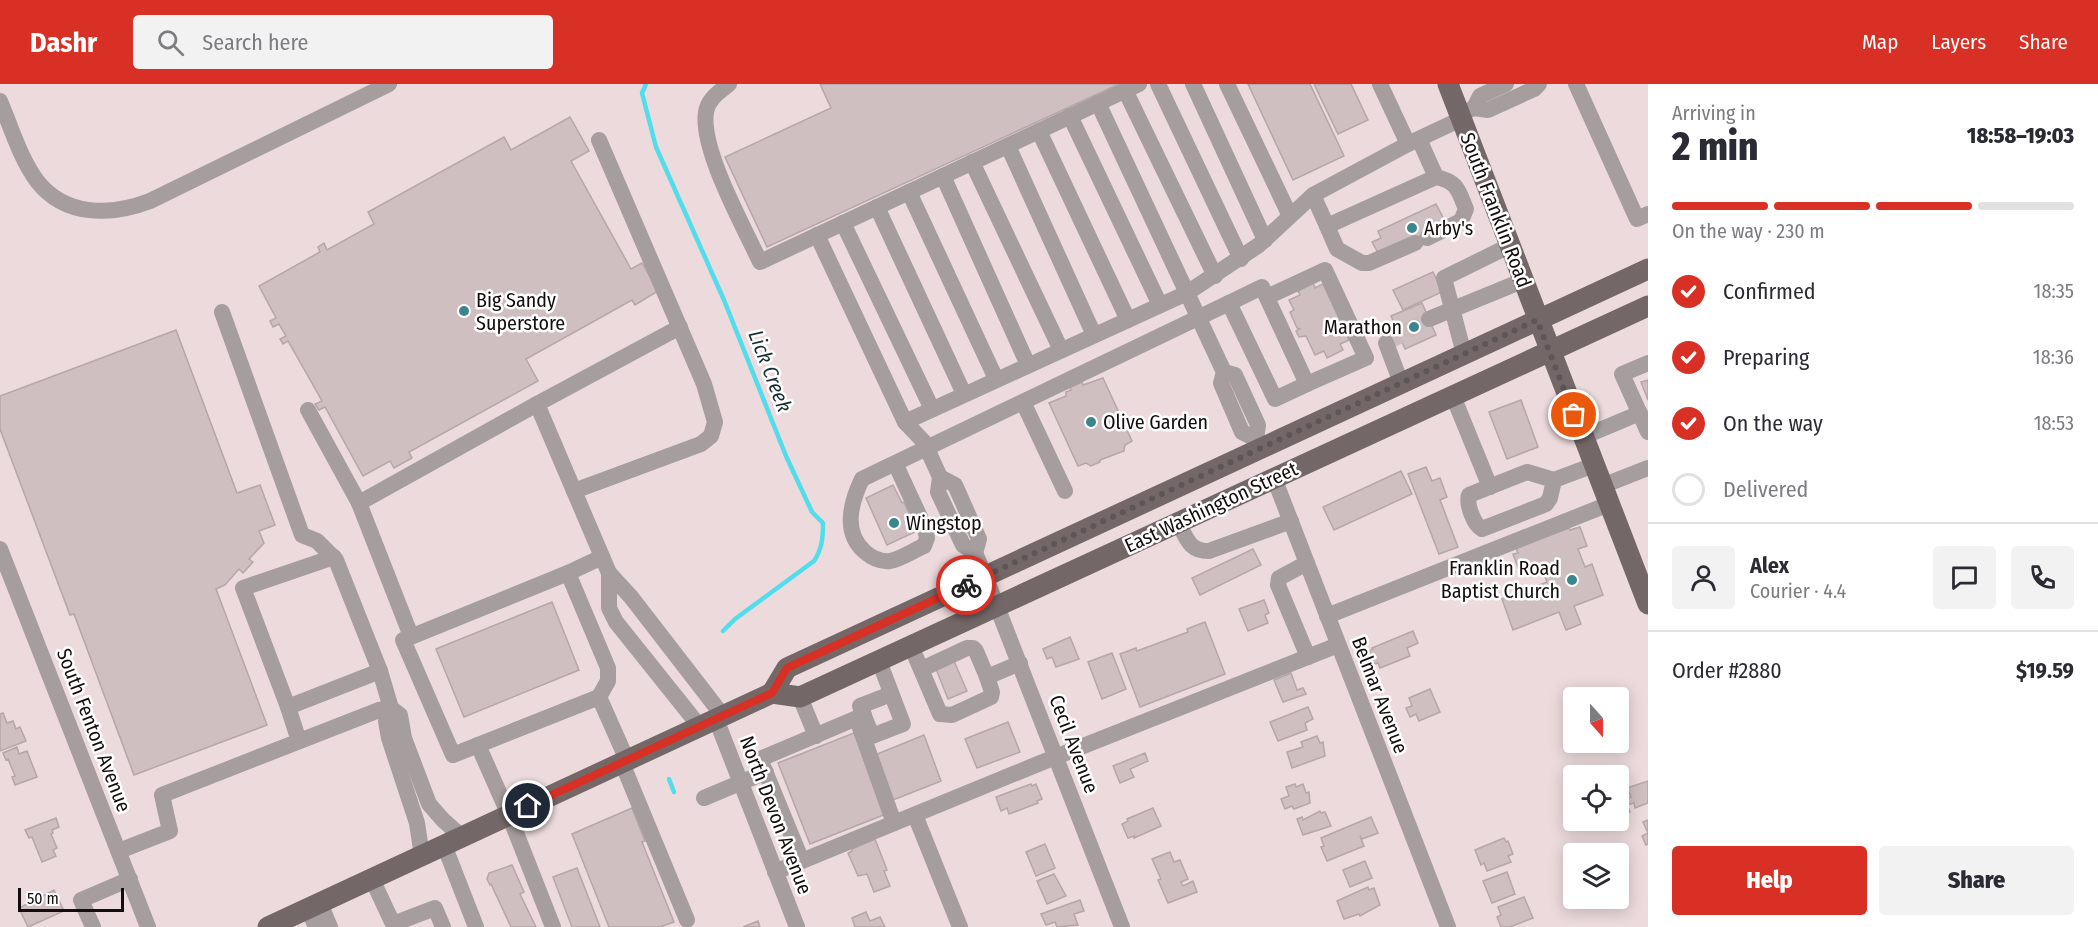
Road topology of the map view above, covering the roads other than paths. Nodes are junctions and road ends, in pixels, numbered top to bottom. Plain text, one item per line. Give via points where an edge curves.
1 (389, 84) edge
2 (729, 84) edge
3 (1158, 84) edge
4 (1193, 84) edge
5 (1227, 84) edge
6 (1380, 84) edge
7 (1448, 84) edge
8 (1506, 84) edge
9 (1539, 84) edge
10 (1576, 84) edge
11 (1132, 87) edge
12 (0, 101) edge
13 (1098, 103) junction
14 (1465, 114) junction
15 (1070, 116) junction
16 (1039, 131) junction
17 (599, 140) dead end
18 (1414, 141) junction
19 (1008, 146) junction
20 (972, 162) junction
21 (943, 176) junction
22 (1436, 177) junction
23 (909, 192) junction
24 (1313, 195) junction
25 (877, 207) junction
26 (1648, 214) edge
27 (1290, 216) junction
28 (843, 223) junction
29 (1327, 226) junction
30 (817, 235) junction
31 (1265, 240) junction
32 (1509, 246) junction
33 (1241, 259) junction
34 (1648, 269) edge
35 (1215, 276) junction
36 (1522, 281) junction
37 (1187, 293) junction
38 (1267, 297) junction
39 (1229, 303) junction
40 (1160, 305) junction
41 (1648, 306) edge
42 (1453, 310) junction
43 (222, 312) dead end
44 (1199, 317) junction
45 (1429, 319) tunnel mouth
46 (1128, 320) junction
47 (680, 327) junction
48 (1095, 335) junction
49 (1544, 336) junction
50 (1386, 343) dead end
51 (1061, 350) junction
52 (1464, 354) junction
53 (1648, 363) edge
54 (1028, 365) junction
55 (996, 379) junction
56 (1401, 383) junction
57 (1307, 384) junction
58 (964, 394) junction
59 (1453, 396) junction
60 (1023, 402) junction
61 (537, 404) junction
62 (932, 409) junction
63 (308, 410) dead end
64 (1640, 413) junction
65 (905, 422) junction
66 (1648, 432) edge
67 (1583, 437) junction
68 (1258, 444) junction
69 (927, 448) junction
70 (895, 463) junction
71 (1594, 465) junction
72 (1648, 468) edge
73 (1274, 478) junction
74 (1554, 480) junction
75 (1490, 487) junction
76 (574, 491) junction
77 (1065, 491) dead end
78 (1606, 495) junction
79 (359, 503) junction
80 (1291, 521) junction
81 (1178, 522) junction
82 (0, 549) edge
83 (334, 556) junction
84 (602, 557) junction
85 (1307, 563) junction
86 (568, 573) junction
87 (609, 573) junction
88 (1643, 575) edge
89 (986, 576) junction
90 (1648, 604) edge
91 (998, 606) junction
92 (1327, 616) junction
93 (411, 636) junction
94 (1338, 645) junction
95 (911, 646) junction
96 (1308, 657) junction
97 (879, 661) junction
98 (1020, 663) junction
99 (922, 669) junction
100 (380, 671) junction
101 (987, 677) junction
102 (772, 693) junction
103 (891, 694) junction
104 (599, 697) junction
105 (800, 697) junction
106 (288, 707) junction
107 (391, 708) junction
108 (860, 717) junction
109 (713, 720) junction
110 (816, 736) junction
111 (299, 741) junction
112 (478, 745) junction
113 (1057, 758) junction
114 (624, 762) junction
115 (766, 772) junction
116 (741, 783) junction
117 (704, 798) dead end
118 (509, 815) junction
119 (915, 815) junction
120 (894, 823) junction
121 (453, 841) junction
122 (119, 851) junction
123 (422, 856) junction
124 (802, 861) junction
125 (775, 872) junction
126 (130, 879) junction
127 (372, 879) junction
128 (315, 913) edge
129 (687, 920) dead end
130 (93, 927) edge
131 (148, 927) edge
132 (268, 927) edge
133 (330, 927) edge
134 (443, 927) edge
135 (476, 927) edge
136 (552, 927) edge
137 (796, 927) edge
138 (960, 927) edge
139 (1122, 927) edge
140 (1448, 927) edge

1 - 12 street via 150,201 110,211 75,208 44,189 24,159
2 - 30 street via 710,99 705,126 724,183 760,262
3 - 33 street
4 - 31 street
5 - 27 street
6 - 18 street
7 - 14 main road, South Franklin Road
8 - 14 street via 1480,96
9 - 14 street via 1488,110
10 - 26 street via 1637,219
11 - 13 street
11 - 35 street
13 - 15 street
13 - 37 street
14 - 18 street
14 - 32 main road, South Franklin Road
15 - 16 street
15 - 40 street
16 - 19 street
16 - 46 street
17 - 47 street
18 - 22 street
18 - 24 street
19 - 20 street
19 - 48 street
20 - 21 street
20 - 51 street
21 - 23 street
21 - 54 street
22 - 29 street
22 - 29 street via 1458,188 1466,209 1461,221 1421,241 1362,263 1337,249
23 - 25 street
23 - 55 street
24 - 27 street
24 - 29 street
25 - 28 street
25 - 58 street
27 - 31 street
28 - 30 street
28 - 62 street
30 - 65 street
31 - 33 street
32 - 36 main road, South Franklin Road
32 - 42 street via 1444,278
33 - 35 street
34 - 49 main road, East Washington Street
35 - 37 street
36 - 42 street
36 - 49 main road, South Franklin Road
37 - 40 street
37 - 44 street
38 - 39 street via 1262,287
38 - 57 street
38 - 57 street via 1325,270 1366,358
39 - 44 street
39 - 57 street via 1275,399
40 - 46 street
41 - 49 main road, East Washington Street
42 - 45 street
42 - 52 street
43 - 83 street via 302,535 317,541
44 - 60 street
44 - 68 street via 1224,372 1235,375 1258,425
46 - 48 street
47 - 61 street
47 - 76 street via 715,422 711,436 701,444
48 - 51 street
49 - 52 main road, East Washington Street
49 - 59 main road, East Washington Street
49 - 67 main road, South Franklin Road
50 - 56 street
51 - 54 street
52 - 56 main road, East Washington Street
53 - 64 street via 1622,374
54 - 55 street
55 - 58 street
56 - 68 main road, East Washington Street
58 - 62 street
59 - 73 main road, East Washington Street
59 - 75 street
60 - 69 street
60 - 77 street
61 - 76 street
61 - 79 street
62 - 65 street
63 - 79 street
64 - 66 street
64 - 67 street
65 - 69 street
67 - 71 main road, South Franklin Road
68 - 89 main road, East Washington Street
69 - 70 street
69 - 89 street, Cecil Avenue via 940,477 955,485 979,539 975,553
70 - 70 street via 862,478 850,513 858,546 879,561 891,561 924,546 927,538
71 - 74 street
71 - 78 main road, South Franklin Road
72 - 78 street
73 - 80 street, Belmar Avenue
73 - 81 main road, East Washington Street
74 - 75 street via 1527,472
74 - 75 street via 1546,504 1479,529 1467,498
76 - 84 street
78 - 88 main road, South Franklin Road
78 - 92 street
79 - 93 street
80 - 81 street via 1209,551 1192,547
80 - 85 street, Belmar Avenue
81 - 91 main road, East Washington Street
82 - 122 street, South Fenton Avenue
83 - 100 street
83 - 106 street via 243,588
84 - 86 street
84 - 87 street
85 - 92 street, Belmar Avenue
85 - 96 street via 1285,573 1278,585
86 - 93 street
86 - 104 street via 608,668 608,681
87 - 109 street via 631,597
87 - 109 street via 609,608 616,622
88 - 90 main road, South Franklin Road
89 - 91 street, Cecil Avenue
89 - 102 main road, East Washington Street via 787,668
91 - 95 main road, East Washington Street
91 - 98 street, Cecil Avenue
92 - 94 street, Belmar Avenue
93 - 112 street via 403,639 453,755
94 - 96 street
94 - 140 street, Belmar Avenue
95 - 97 main road, East Washington Street
95 - 99 street
96 - 113 street
97 - 103 street
97 - 105 main road, East Washington Street
98 - 101 street
98 - 113 street, Cecil Avenue
99 - 101 street via 973,648
99 - 101 street via 940,714 945,716 991,697
100 - 106 street
100 - 107 street
102 - 105 main road
102 - 109 main road
103 - 108 street via 860,706
103 - 108 street via 903,724 872,736
104 - 112 street
104 - 114 street
105 - 110 street
106 - 111 street
107 - 111 street
107 - 121 street via 400,715 404,738 429,804 443,820
107 - 123 street via 386,721 417,823
108 - 110 street
108 - 120 street
109 - 114 main road
109 - 116 street, North Devon Avenue
110 - 115 street via 760,759
111 - 122 street via 162,795 170,831
112 - 118 street
113 - 119 street
113 - 139 street, Cecil Avenue
114 - 118 main road
114 - 129 street
115 - 116 street
115 - 124 street
116 - 117 street
116 - 125 street, North Devon Avenue
118 - 121 main road
118 - 136 street
119 - 120 street
119 - 138 street
120 - 124 street
121 - 123 main road
121 - 135 street
122 - 126 street, South Fenton Avenue
123 - 127 main road
124 - 125 street
125 - 137 street, North Devon Avenue
126 - 130 street via 81,900
126 - 131 street, South Fenton Avenue
127 - 128 main road
127 - 134 street via 393,924 435,908
128 - 132 main road
128 - 133 street

